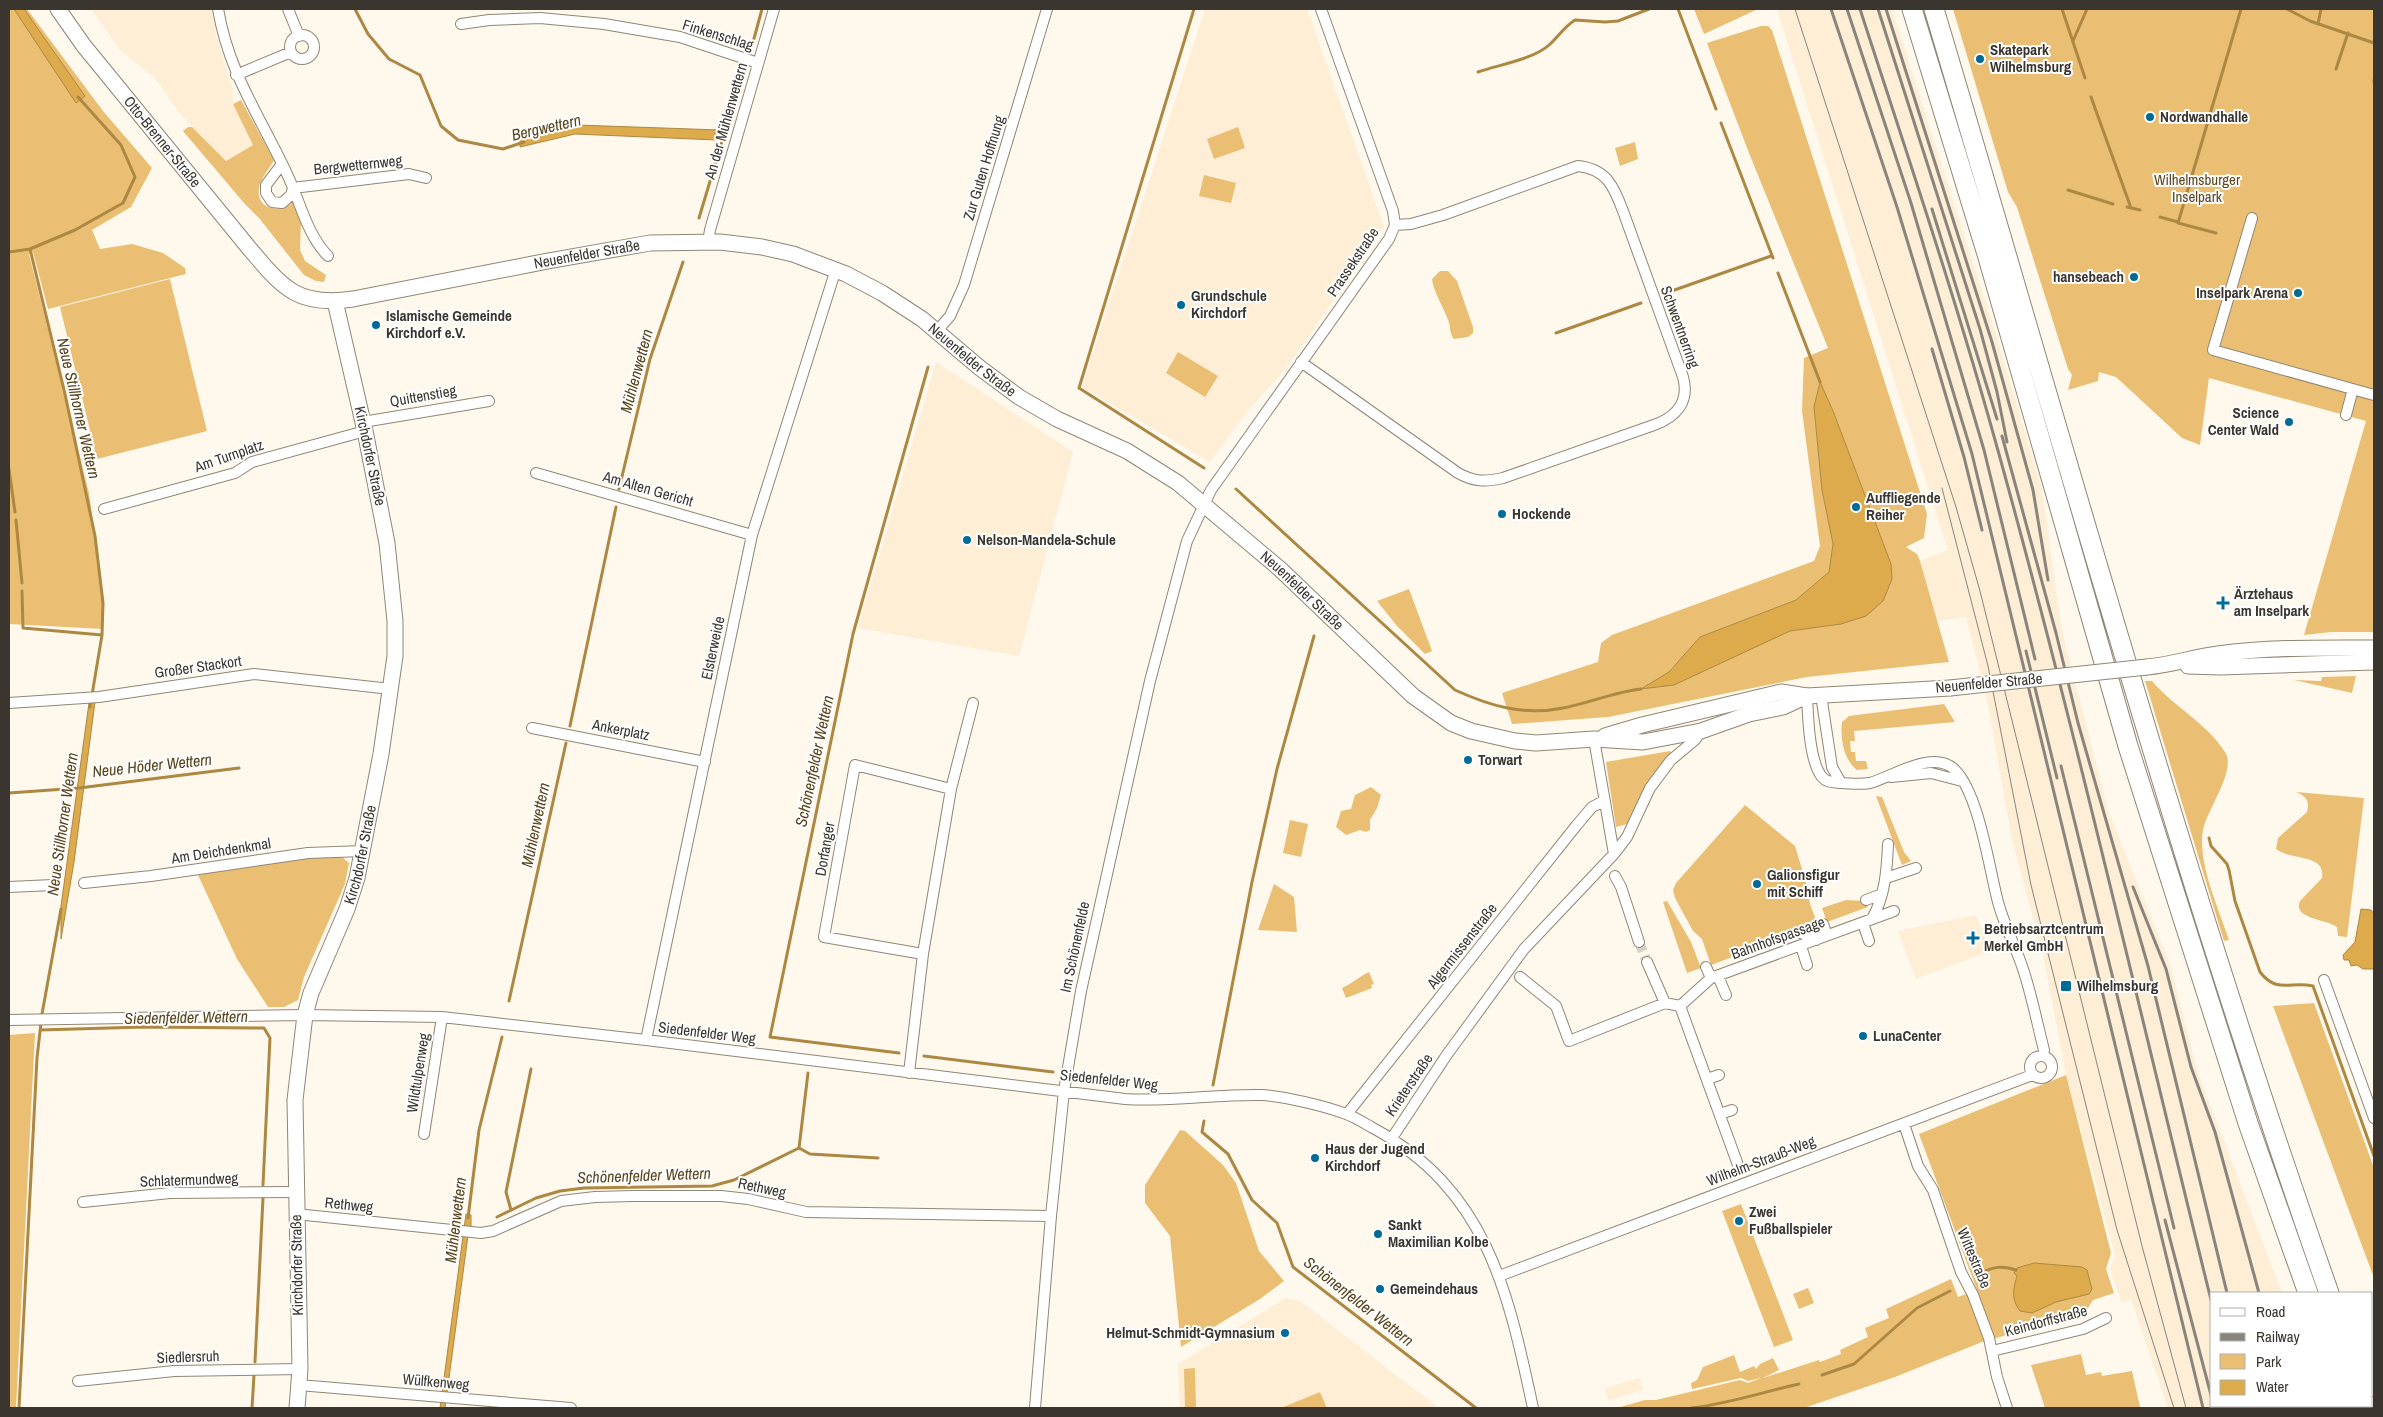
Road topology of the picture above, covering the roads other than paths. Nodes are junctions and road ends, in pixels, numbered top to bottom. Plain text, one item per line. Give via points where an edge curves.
1 (58, 9) edge
2 (218, 9) edge
3 (288, 9) edge
4 (774, 9) edge
5 (1048, 9) edge
6 (1321, 9) edge
7 (1912, 9) edge
8 (1934, 9) edge
9 (461, 24) dead end
10 (298, 36) junction
11 (291, 52) junction
12 (758, 63) junction
13 (236, 75) junction
14 (282, 164) junction
15 (426, 178) dead end
16 (293, 188) junction
17 (2252, 218) dead end
18 (1394, 225) junction
19 (708, 242) junction
20 (328, 256) dead end
21 (836, 269) junction
22 (269, 272) joint
23 (335, 301) junction
24 (937, 331) junction
25 (1301, 362) junction
26 (2353, 389) junction
27 (2374, 395) edge
28 (489, 401) dead end
29 (2346, 415) dead end
30 (364, 426) junction
31 (536, 473) dead end
32 (1203, 504) junction
33 (104, 509) dead end
34 (752, 535) junction
35 (2374, 648) edge
36 (2374, 662) edge
37 (2171, 665) junction
38 (391, 690) junction
39 (1814, 695) junction
40 (9, 703) edge
41 (973, 703) dead end
42 (532, 728) dead end
43 (1701, 730) junction
44 (1594, 739) junction
45 (705, 762) junction
46 (1841, 783) junction
47 (951, 789) junction
48 (1604, 801) junction
49 (1888, 844) dead end
50 (363, 851) junction
51 (1614, 854) junction
52 (1916, 868) dead end
53 (1615, 876) dead end
54 (1886, 878) junction
55 (84, 883) dead end
56 (52, 885) dead end
57 (9, 887) edge
58 (1882, 894) junction
59 (1866, 900) dead end
60 (1894, 911) dead end
61 (1867, 921) junction
62 (1823, 924) dead end
63 (1799, 932) dead end
64 (1827, 935) junction
65 (1816, 940) junction
66 (1639, 942) tunnel mouth
67 (1869, 942) dead end
68 (1801, 946) junction
69 (924, 954) junction
70 (1647, 962) tunnel mouth
71 (1808, 965) dead end
72 (1706, 966) dead end
73 (1520, 977) dead end
74 (1714, 977) junction
75 (2324, 980) dead end
76 (1726, 995) dead end
77 (1665, 1004) junction
78 (1680, 1006) junction
79 (305, 1015) junction
80 (442, 1018) junction
81 (9, 1020) edge
82 (1699, 1024) dead end
83 (1688, 1028) junction
84 (646, 1040) junction
85 (2043, 1056) junction
86 (909, 1073) junction
87 (2032, 1074) junction
88 (1719, 1075) dead end
89 (1707, 1079) junction
90 (1064, 1091) junction
91 (1732, 1110) dead end
92 (1347, 1114) junction
93 (1720, 1114) junction
94 (2374, 1118) edge
95 (1904, 1124) junction
96 (424, 1134) dead end
97 (1392, 1138) junction
98 (1738, 1165) dead end
99 (296, 1192) junction
100 (83, 1202) dead end
101 (296, 1214) junction
102 (1051, 1216) junction
103 (1499, 1276) junction
104 (2308, 1292) edge
105 (2329, 1292) edge
106 (2106, 1318) dead end
107 (1992, 1351) junction
108 (299, 1377) junction
109 (78, 1380) dead end
110 (296, 1408) edge
111 (571, 1408) edge
112 (1035, 1408) edge
113 (1534, 1408) edge
114 (2007, 1408) edge

1 - 22 main road, Otto-Brenner-Straße via 84,46
2 - 13 street via 222,35
3 - 10 street
4 - 12 street, An der Mühlenwettern
5 - 24 street, Zur Guten Hoffnung via 964,285 950,316
6 - 18 street, Prassekstraße via 1393,211
7 - 104 highway via 1987,254 2128,746 2248,1123
8 - 105 highway via 2148,739 2251,1067
9 - 12 street, Finkenschlag via 540,18 604,24 680,37
10 - 11 street via 291,42
10 - 11 street via 311,39 313,52 302,59
11 - 13 street
12 - 19 street, An der Mühlenwettern
13 - 14 street
14 - 16 street
14 - 16 street via 266,185 267,197 272,202 282,203 291,195
15 - 16 street, Bergwetternweg via 409,174
16 - 20 street via 319,247
17 - 26 street via 2213,350
18 - 25 street, Prassekstraße via 1389,239
18 - 25 street, Schwentnerring via 1443,215 1578,166 1593,168 1612,183 1684,380 1682,403 1667,420 1489,481 1477,481 1458,473
19 - 21 main road, Neuenfelder Straße via 778,250
19 - 23 main road, Neuenfelder Straße via 632,245
21 - 24 main road, Neuenfelder Straße via 889,297
21 - 34 street, Elsterweide
22 - 23 main road, Neuenfelder Straße via 299,296
23 - 30 main road, Kirchdorfer Straße
24 - 32 main road, Neuenfelder Straße via 1019,397 1152,465
25 - 32 street, Prassekstraße
26 - 27 street
26 - 29 street
28 - 30 street, Quittenstieg
30 - 33 street, Am Turnplatz via 252,462 235,473
30 - 38 main road, Kirchdorfer Straße via 392,580 395,647
31 - 34 street, Am Alten Gericht
32 - 44 main road, Neuenfelder Straße via 1280,569 1412,696 1452,723 1515,741 1536,743
32 - 90 street, Im Schönenfelde via 1187,541 1150,681 1087,965
34 - 45 street, Elsterweide
35 - 37 main road, Neuenfelder Straße via 2248,651 2217,654
36 - 37 main road, Neuenfelder Straße via 2220,667
37 - 39 main road, Neuenfelder Straße, bridge via 1950,688
38 - 40 street, Großer Stackort via 254,674 94,697
38 - 50 main road, Kirchdorfer Straße
39 - 43 main road, Neuenfelder Straße
39 - 44 main road, Neuenfelder Straße via 1781,692
39 - 46 street via 1832,767
39 - 46 street, Wilhelm-Strauß-Weg via 1808,722 1818,768 1828,781
41 - 47 street
42 - 45 street, Ankerplatz
43 - 44 main road, Neuenfelder Straße via 1643,742
43 - 51 street, Krieterstraße via 1695,740 1671,760 1650,788 1627,837
44 - 48 street
45 - 84 street, Elsterweide
46 - 85 street, Wilhelm-Strauß-Weg via 1859,784 1931,773 1962,781 1971,799 1999,904 2023,968
47 - 69 street
47 - 69 street, Dorfanger via 855,766 824,937
48 - 51 street
48 - 92 street, Algermissenstraße via 1592,807 1576,826
49 - 54 street
50 - 55 street, Am Deichdenkmal via 308,853
50 - 79 main road, Kirchdorfer Straße via 352,897 322,964
51 - 97 street, Krieterstraße via 1524,948
52 - 54 street
53 - 66 street
54 - 58 street
56 - 57 street
58 - 59 street
58 - 61 street
60 - 61 street, Bahnhofspassage
61 - 64 street, Bahnhofspassage
61 - 67 street
62 - 64 street
63 - 65 street
64 - 65 street, Bahnhofspassage
65 - 68 street, Bahnhofspassage
68 - 71 street
68 - 74 street, Bahnhofspassage
69 - 86 street
70 - 77 street
72 - 74 street
73 - 77 street via 1556,1006 1569,1041
74 - 76 street
74 - 78 street, Bahnhofspassage
75 - 94 street
77 - 78 street
78 - 83 street
79 - 80 street, Siedenfelder Weg
79 - 81 street, Siedenfelder Weg
79 - 99 main road, Kirchdorfer Straße via 295,1100
80 - 84 street, Siedenfelder Weg
80 - 96 street, Wildtulpenweg
82 - 83 street
83 - 89 street
84 - 86 street, Siedenfelder Weg
85 - 87 street via 2031,1061
85 - 87 street, Wilhelm-Strauß-Weg via 2052,1063 2051,1071 2040,1078
86 - 90 street, Siedenfelder Weg
87 - 95 street, Wilhelm-Strauß-Weg
88 - 89 street
89 - 93 street
90 - 92 street, Siedenfelder Weg via 1157,1101 1262,1095
90 - 102 street, Im Schönenfelde
91 - 93 street
92 - 97 street, Siedenfelder Weg
93 - 98 street
95 - 103 street, Wilhelm-Strauß-Weg
95 - 107 street, Wittestraße via 1918,1166 1933,1190
97 - 103 street, Krieterstraße via 1431,1169 1453,1193 1480,1232
99 - 100 street, Schlatermundweg via 170,1193
99 - 101 main road, Kirchdorfer Straße
101 - 102 street, Rethweg via 473,1233 492,1231 561,1201 614,1196 721,1196 806,1212
101 - 108 main road, Kirchdorfer Straße
102 - 112 street, Im Schönenfelde
103 - 113 street, Krieterstraße
106 - 107 street, Keindorffstraße via 2083,1329
107 - 114 street, Wittestraße
108 - 109 street, Siedlersruh via 174,1371
108 - 110 main road, Kirchdorfer Straße
108 - 111 street, Wülfkenweg via 439,1397

